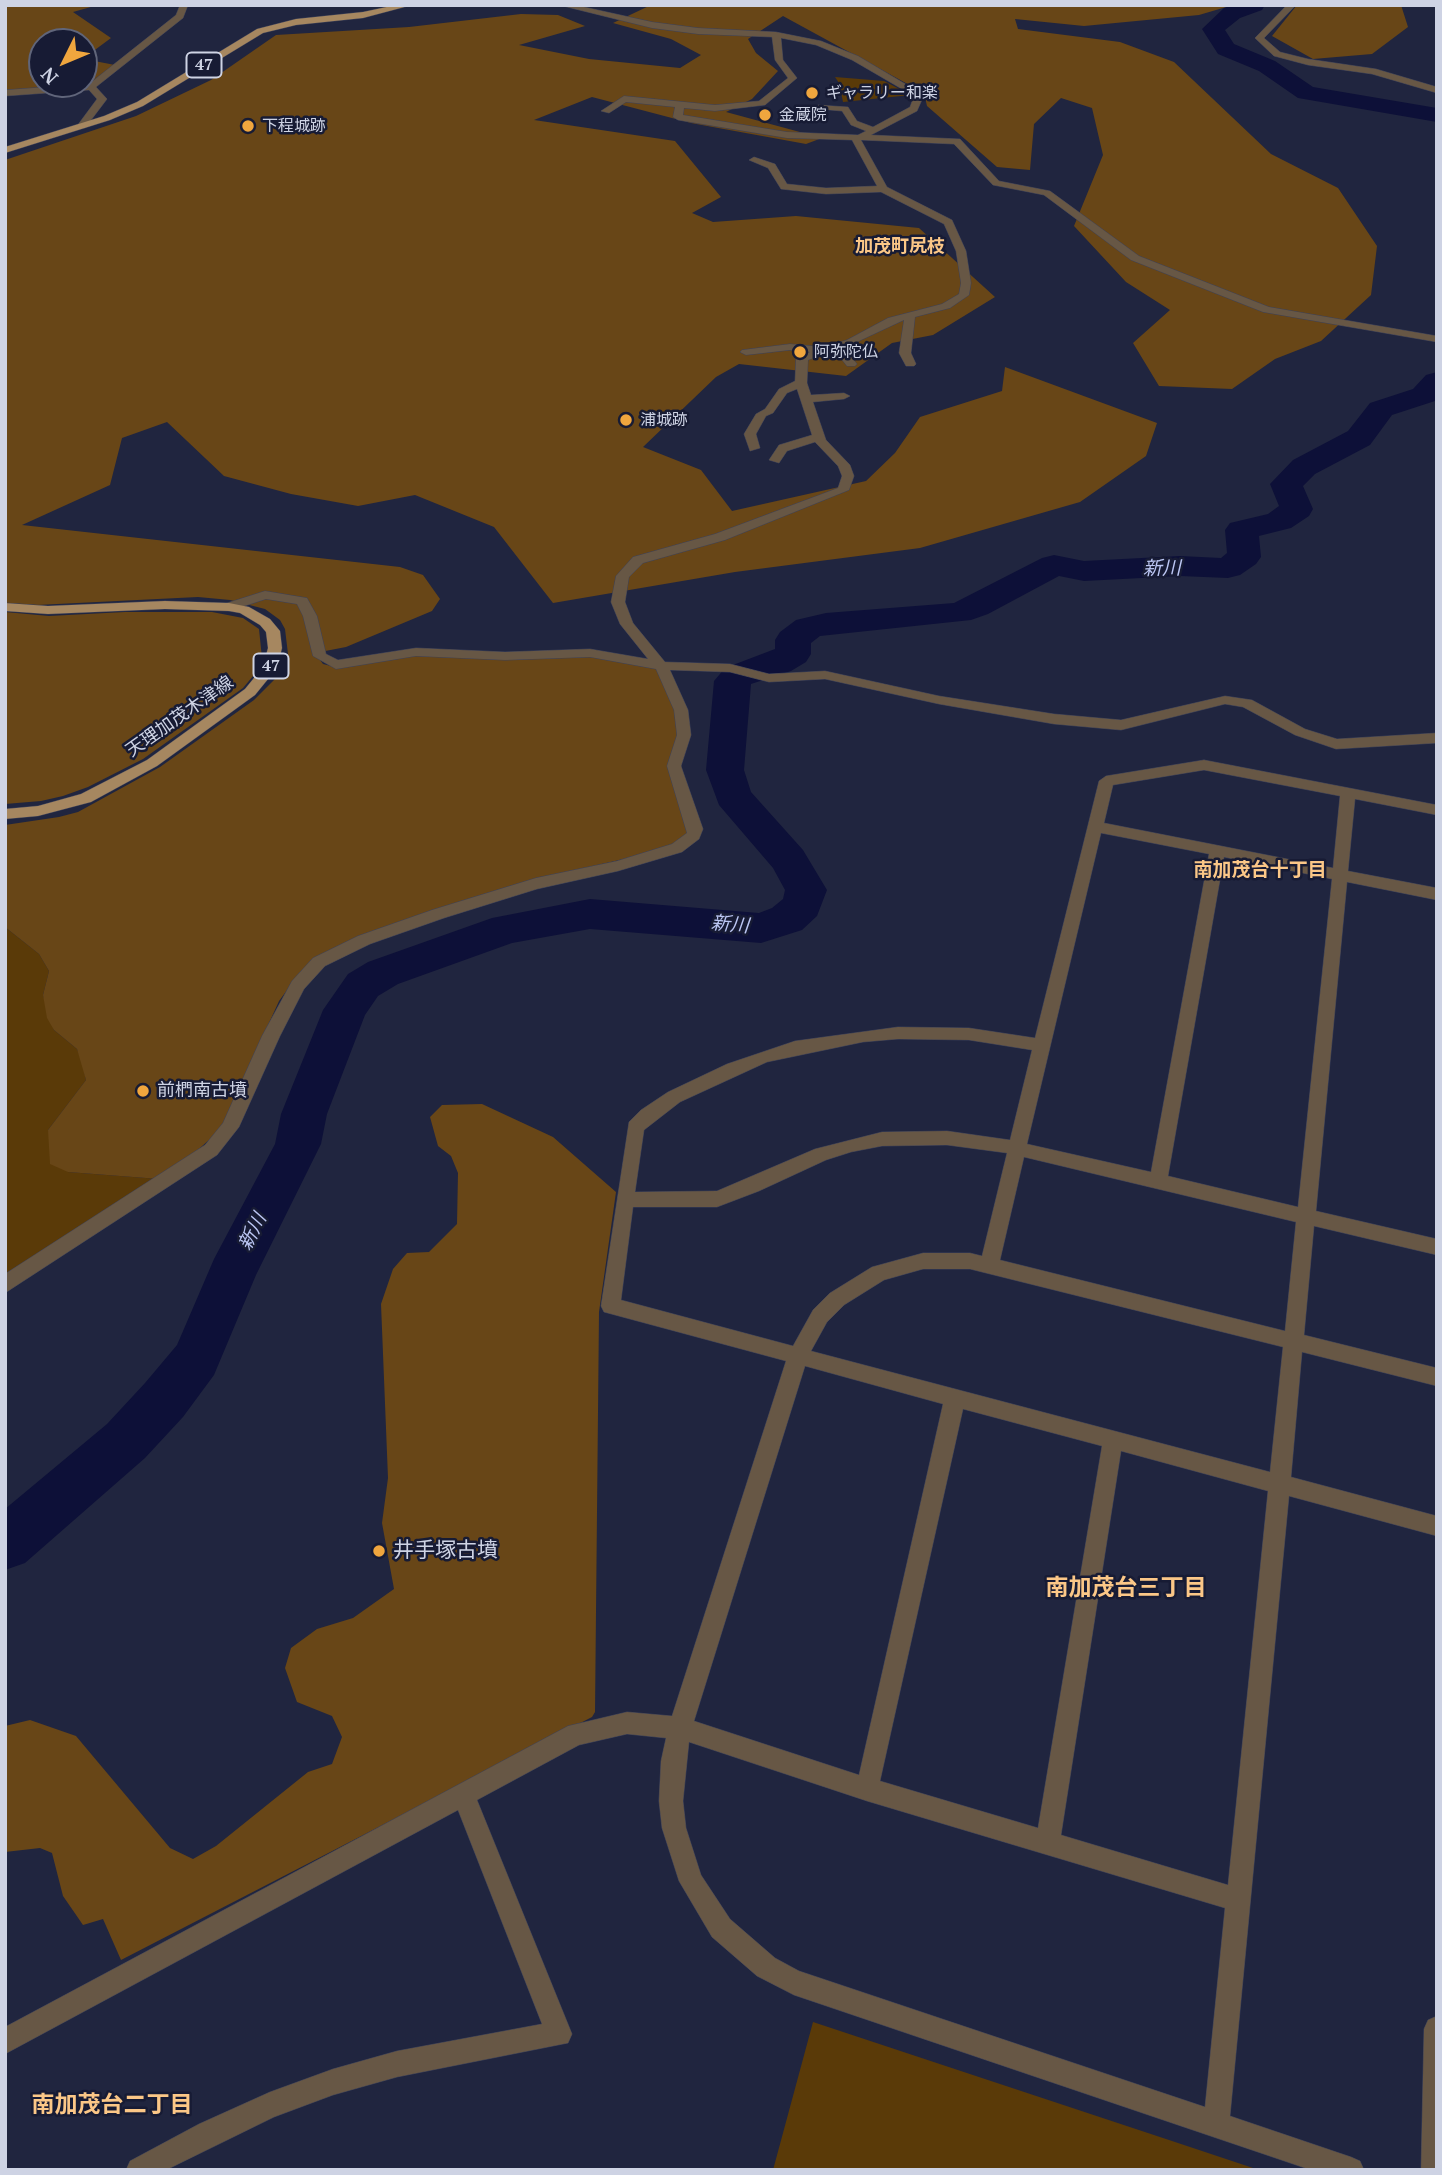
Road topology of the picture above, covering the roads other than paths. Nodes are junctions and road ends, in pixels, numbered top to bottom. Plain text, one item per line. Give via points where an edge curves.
1 (184, 5) edge
2 (408, 5) edge
3 (563, 5) edge
4 (1292, 5) edge
5 (776, 35) junction
6 (98, 82) edge
7 (1437, 90) edge
8 (28, 91) edge
9 (5, 93) edge
10 (98, 95) edge
11 (680, 106) junction
12 (821, 107) dead end
13 (606, 111) dead end
14 (82, 126) junction
15 (873, 130) junction
16 (856, 139) junction
17 (5, 150) edge
18 (754, 160) dead end
19 (784, 187) junction
20 (883, 189) junction
21 (783, 200) dead end
22 (909, 317) junction
23 (1436, 339) edge
24 (834, 348) junction
25 (746, 352) dead end
26 (851, 364) dead end
27 (910, 364) dead end
28 (801, 383) junction
29 (844, 396) dead end
30 (807, 399) junction
31 (818, 438) junction
32 (754, 448) dead end
33 (775, 460) dead end
34 (5, 607) edge
35 (229, 607) junction
36 (661, 666) junction
37 (1437, 738) edge
38 (1348, 793) junction
39 (1437, 810) edge
40 (5, 814) edge
41 (1094, 826) junction
42 (1219, 850) junction
43 (1340, 874) junction
44 (1437, 894) edge
45 (1041, 1045) junction
46 (1016, 1148) junction
47 (1158, 1182) junction
48 (626, 1200) junction
49 (1306, 1216) junction
50 (1437, 1247) edge
51 (989, 1265) junction
52 (5, 1286) edge
53 (1294, 1342) junction
54 (798, 1356) junction
55 (1437, 1377) edge
56 (955, 1397) junction
57 (1113, 1439) junction
58 (1279, 1483) junction
59 (1437, 1526) edge
60 (680, 1728) junction
61 (867, 1789) junction
62 (463, 1794) junction
63 (1048, 1843) junction
64 (1238, 1900) junction
65 (1437, 2029) edge
66 (5, 2041) edge
67 (1216, 2124) junction
68 (139, 2170) edge
69 (1351, 2170) edge
70 (1434, 2170) edge

1 - 6 street via 180,16
2 - 14 main road, 47 via 260,31 149,99
3 - 5 street via 652,25
4 - 7 street via 1259,38 1277,54 1373,71
5 - 11 street via 779,60 793,78 779,91 762,103
5 - 15 street via 842,52 919,95 914,108
8 - 9 street
10 - 14 street via 102,99
11 - 13 street via 624,99
11 - 16 street via 678,117 700,122
12 - 15 street via 845,109 854,123
14 - 17 main road, 47
15 - 16 street
16 - 20 street
16 - 23 street via 957,141 996,183 1047,192 1135,258 1169,273 1267,310
18 - 19 street via 772,166
19 - 20 street
19 - 21 street via 788,197
20 - 22 street via 947,222 961,251 964,295 946,306
22 - 24 street via 877,326
22 - 27 street via 905,353
24 - 25 street
24 - 26 street
24 - 28 street via 802,358
28 - 30 street
28 - 32 street via 783,391 762,414 750,434
29 - 30 street
30 - 31 street
31 - 33 street via 783,448
31 - 36 street via 844,466 848,476 843,490 720,537 638,560 624,576 618,602 627,624
34 - 35 main road, 天理加茂木津線 / 47
35 - 36 street via 265,595 302,601 320,656 336,665 437,651 505,656 590,653
35 - 40 main road, 天理加茂木津線 / 47 via 257,616 273,631 270,668 250,692 119,782 63,806
36 - 37 street via 730,668 769,678 825,675 939,700 1121,725 1225,700 1247,704 1300,732 1336,744
36 - 52 street via 681,710 684,735 674,766 695,829 689,841 618,866 447,911 364,940 319,962 298,985 230,1127 211,1150
38 - 39 street
38 - 41 street via 1204,765 1105,781
38 - 43 street
41 - 42 street
41 - 45 street
42 - 43 street
42 - 47 street
43 - 44 street
43 - 49 street
45 - 46 street
45 - 48 street via 969,1034 898,1033 806,1046 733,1069 674,1097 639,1121
46 - 47 street
46 - 48 street via 947,1138 882,1139 821,1154 718,1199
46 - 51 street
47 - 49 street
48 - 54 street via 611,1306
49 - 50 street
49 - 53 street
51 - 53 street
51 - 54 street via 923,1261 879,1273 829,1307
53 - 55 street
53 - 58 street
54 - 56 street
54 - 60 street
56 - 57 street
56 - 61 street
57 - 58 street
57 - 63 street
58 - 59 street
58 - 64 street
60 - 61 street
60 - 62 street via 627,1723 576,1734
60 - 67 street via 671,1801 681,1855 696,1890 721,1928 766,1967 794,1982
61 - 63 street
62 - 66 street
62 - 68 street via 558,2034 397,2064 333,2082 233,2122
63 - 64 street
64 - 67 street
65 - 70 street
67 - 69 street

